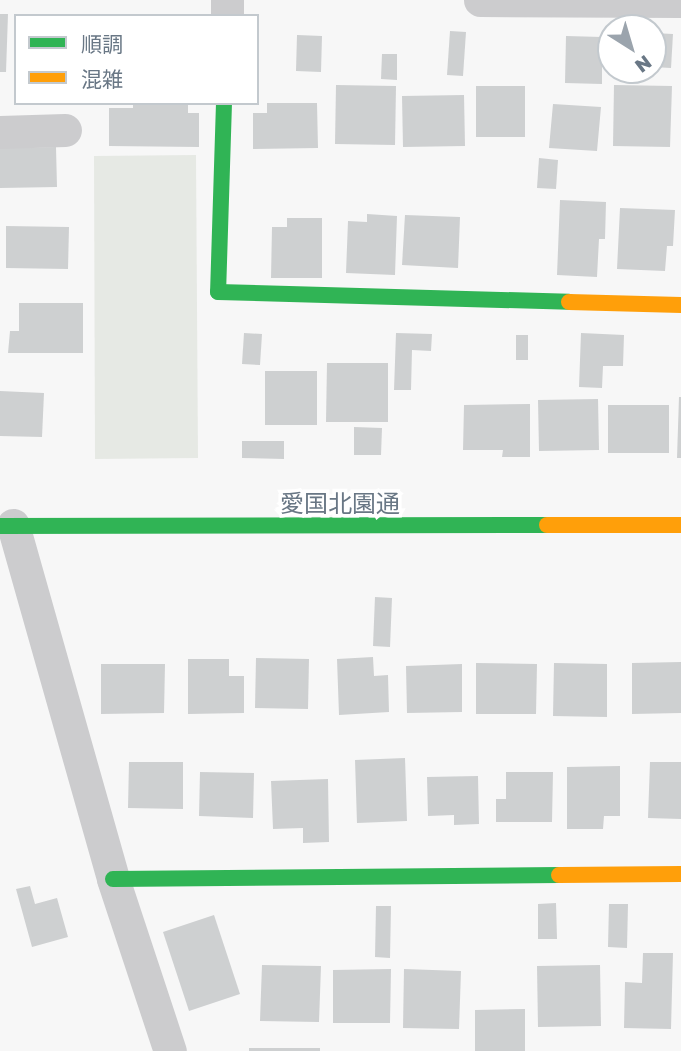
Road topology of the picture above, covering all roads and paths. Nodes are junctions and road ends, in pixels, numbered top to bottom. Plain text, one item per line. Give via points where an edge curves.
1 (480, 0) edge
2 (681, 1) edge
3 (224, 105) edge
4 (65, 130) dead end
5 (0, 132) edge
6 (681, 305) edge
7 (681, 525) edge
8 (6, 526) edge
9 (681, 874) edge
10 (113, 878) junction
11 (170, 1051) edge

1 - 2 street
3 - 6 street via 218,292
4 - 5 street
7 - 8 street, 愛国北園通
8 - 10 street
9 - 10 street
10 - 11 street

